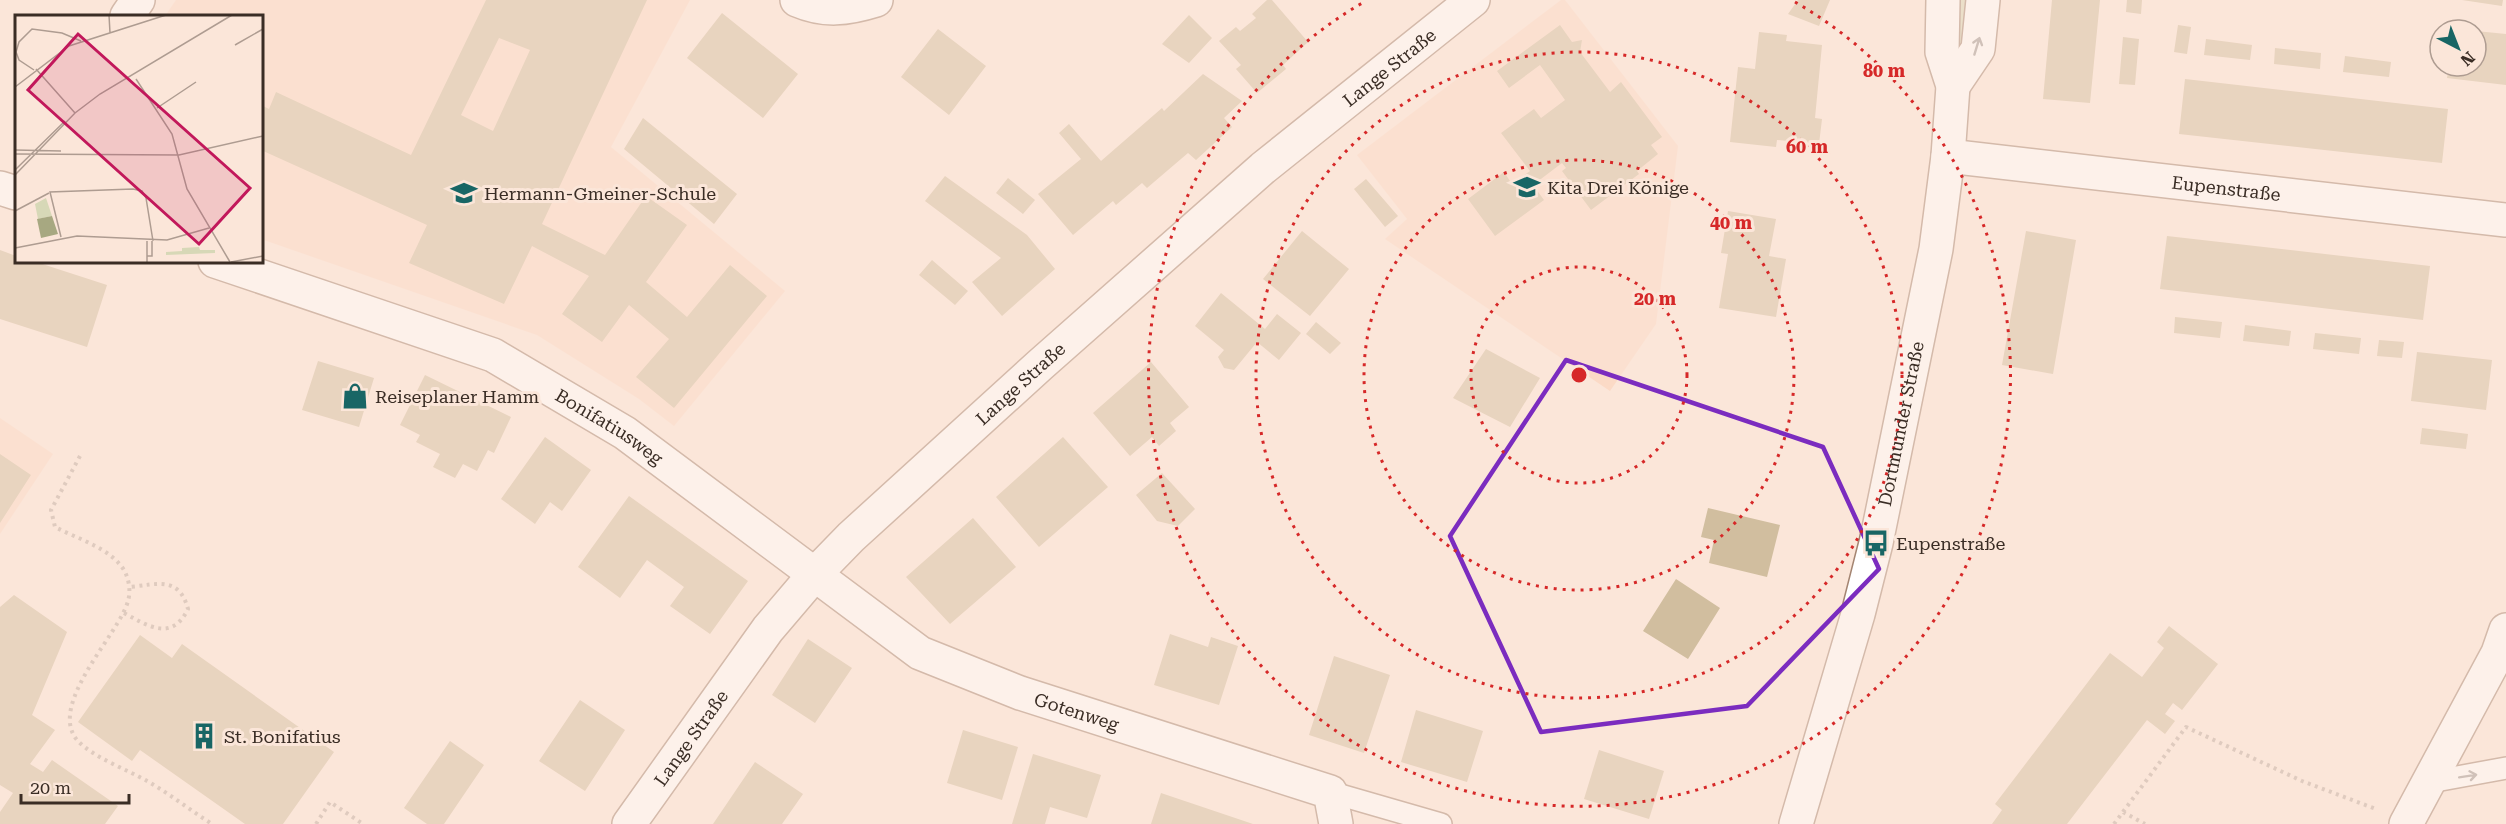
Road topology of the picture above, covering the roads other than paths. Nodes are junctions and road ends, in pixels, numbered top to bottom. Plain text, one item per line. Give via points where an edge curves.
1 (138, 0) edge
2 (797, 0) edge
3 (876, 0) edge
4 (1473, 0) edge
5 (1942, 0) edge
6 (1983, 0) edge
7 (128, 15) edge
8 (1953, 86) junction
9 (1948, 156) junction
10 (0, 188) edge
11 (15, 193) edge
12 (2506, 220) edge
13 (218, 262) edge
14 (814, 575) junction
15 (2506, 630) edge
16 (2506, 768) edge
17 (2430, 782) junction
18 (1330, 792) junction
19 (2406, 823) edge
20 (629, 824) edge
21 (1336, 824) edge
22 (1441, 824) edge
23 (1796, 824) edge

1 - 7 street
2 - 3 street via 816,8 848,9
4 - 14 street, Lange Straße via 1254,176 1031,373
5 - 8 street, Dortmunder Straße via 1942,52
8 -> 6 street, Dortmunder Straße via 1978,49
8 - 9 street, Dortmunder Straße
9 - 12 street, Eupenstraße
9 - 23 street, Dortmunder Straße via 1936,249 1876,543
10 - 11 street
13 - 14 street, Bonifatiusweg via 493,355 625,433
14 - 18 street, Gotenweg via 920,653 1020,693
14 - 20 street, Lange Straße via 768,629
15 - 17 street via 2498,653
17 -> 16 lane
17 - 19 street
18 - 21 street
18 - 22 lane

